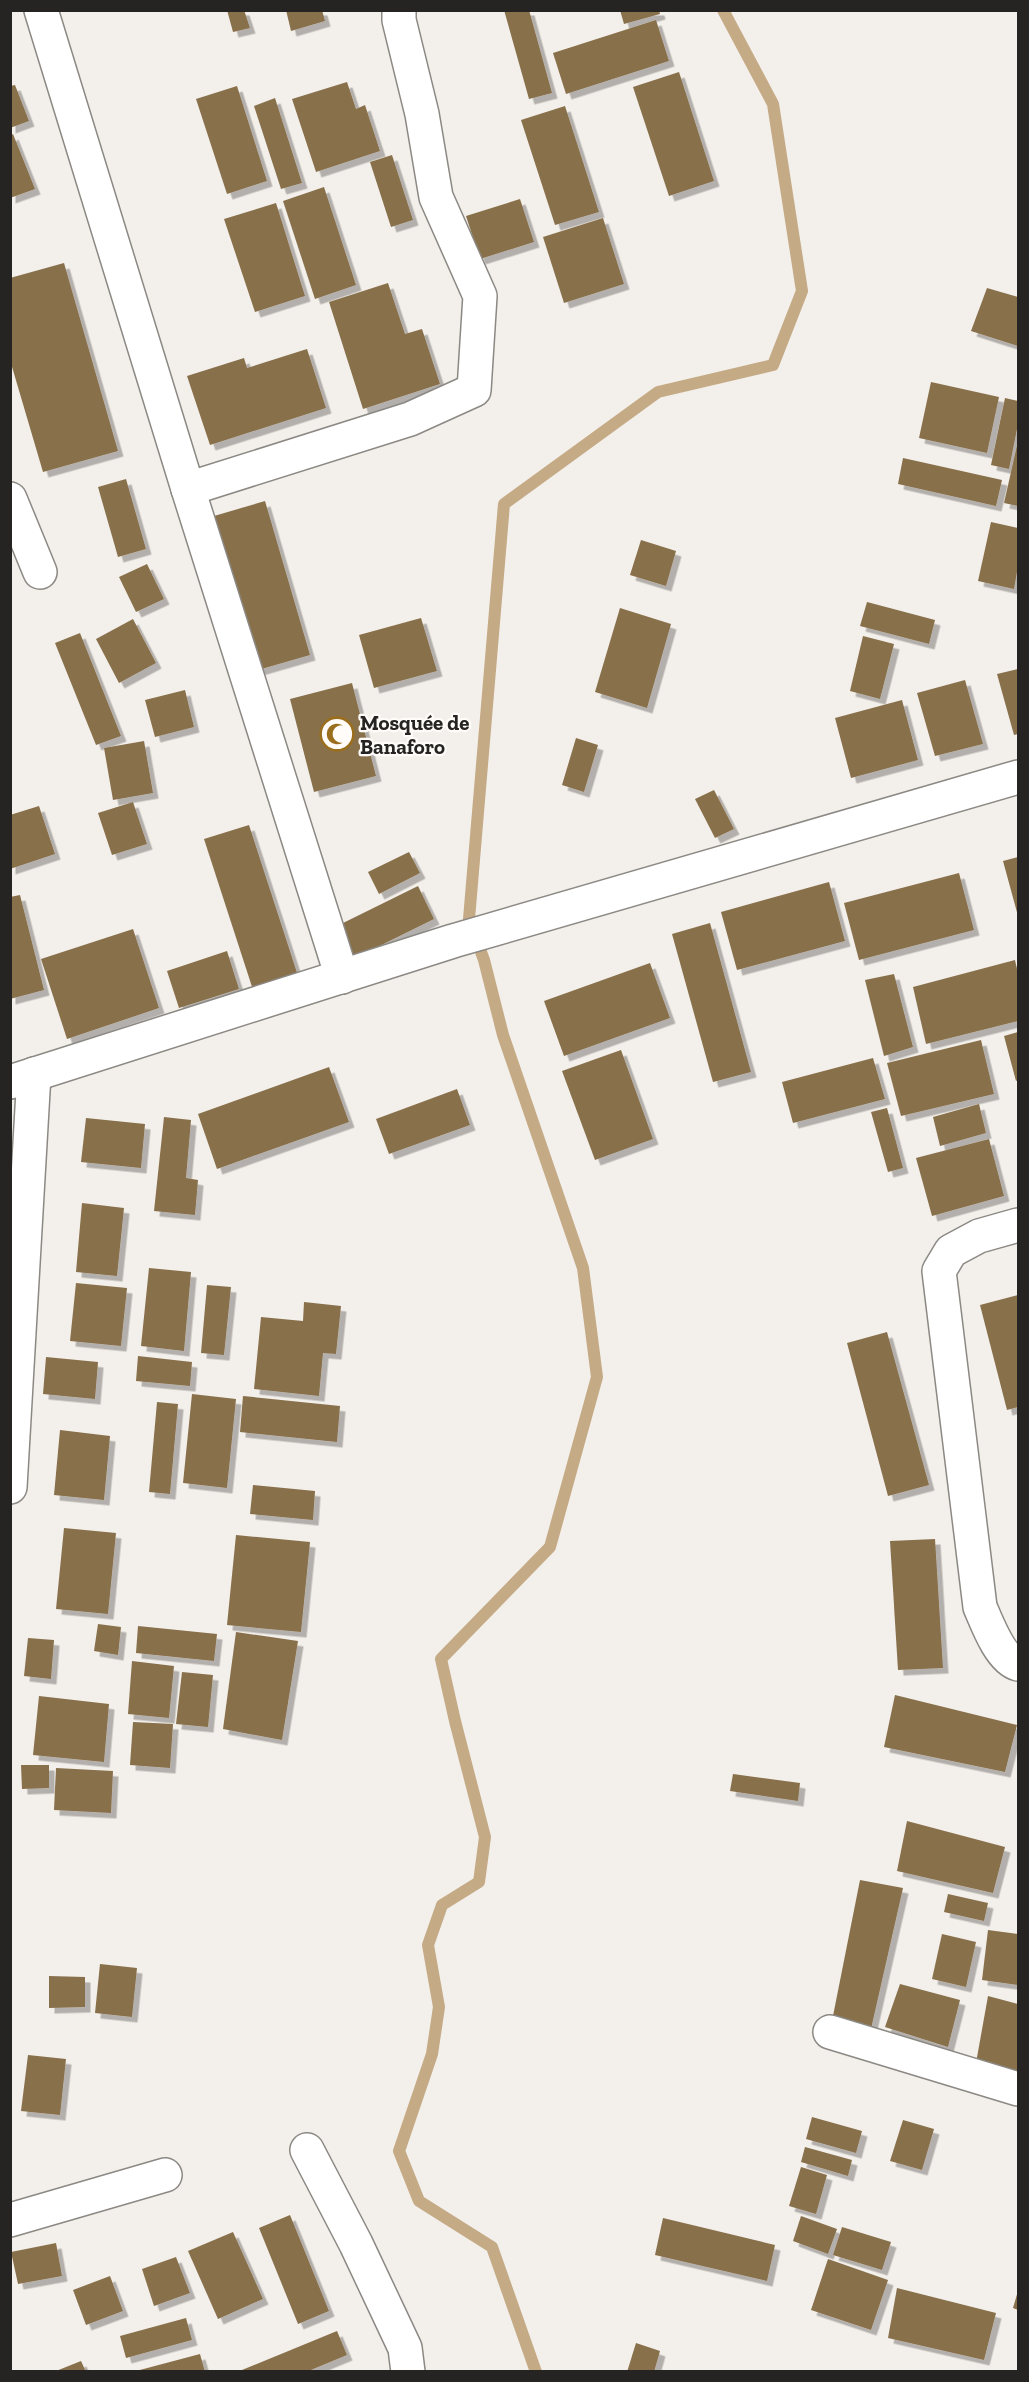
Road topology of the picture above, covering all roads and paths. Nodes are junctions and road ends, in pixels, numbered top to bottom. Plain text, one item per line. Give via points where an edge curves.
1 (41, 10) edge
2 (399, 10) edge
3 (188, 489) junction
4 (10, 499) edge
5 (40, 572) dead end
6 (1018, 777) edge
7 (342, 977) junction
8 (22, 1078) edge
9 (1018, 1225) edge
10 (10, 1487) edge
11 (1018, 1664) edge
12 (830, 2032) dead end
13 (1018, 2089) edge
14 (307, 2150) dead end
15 (165, 2175) dead end
16 (10, 2220) edge
17 (408, 2372) edge

1 - 3 street
2 - 3 street via 436,197 480,296 474,390 410,420
3 - 7 street
4 - 5 street
6 - 7 street via 453,941
7 - 8 street
8 - 10 street
9 - 11 street via 980,1236 951,1251 939,1271 980,1607 996,1641
12 - 13 street
14 - 17 street via 405,2348
15 - 16 street

